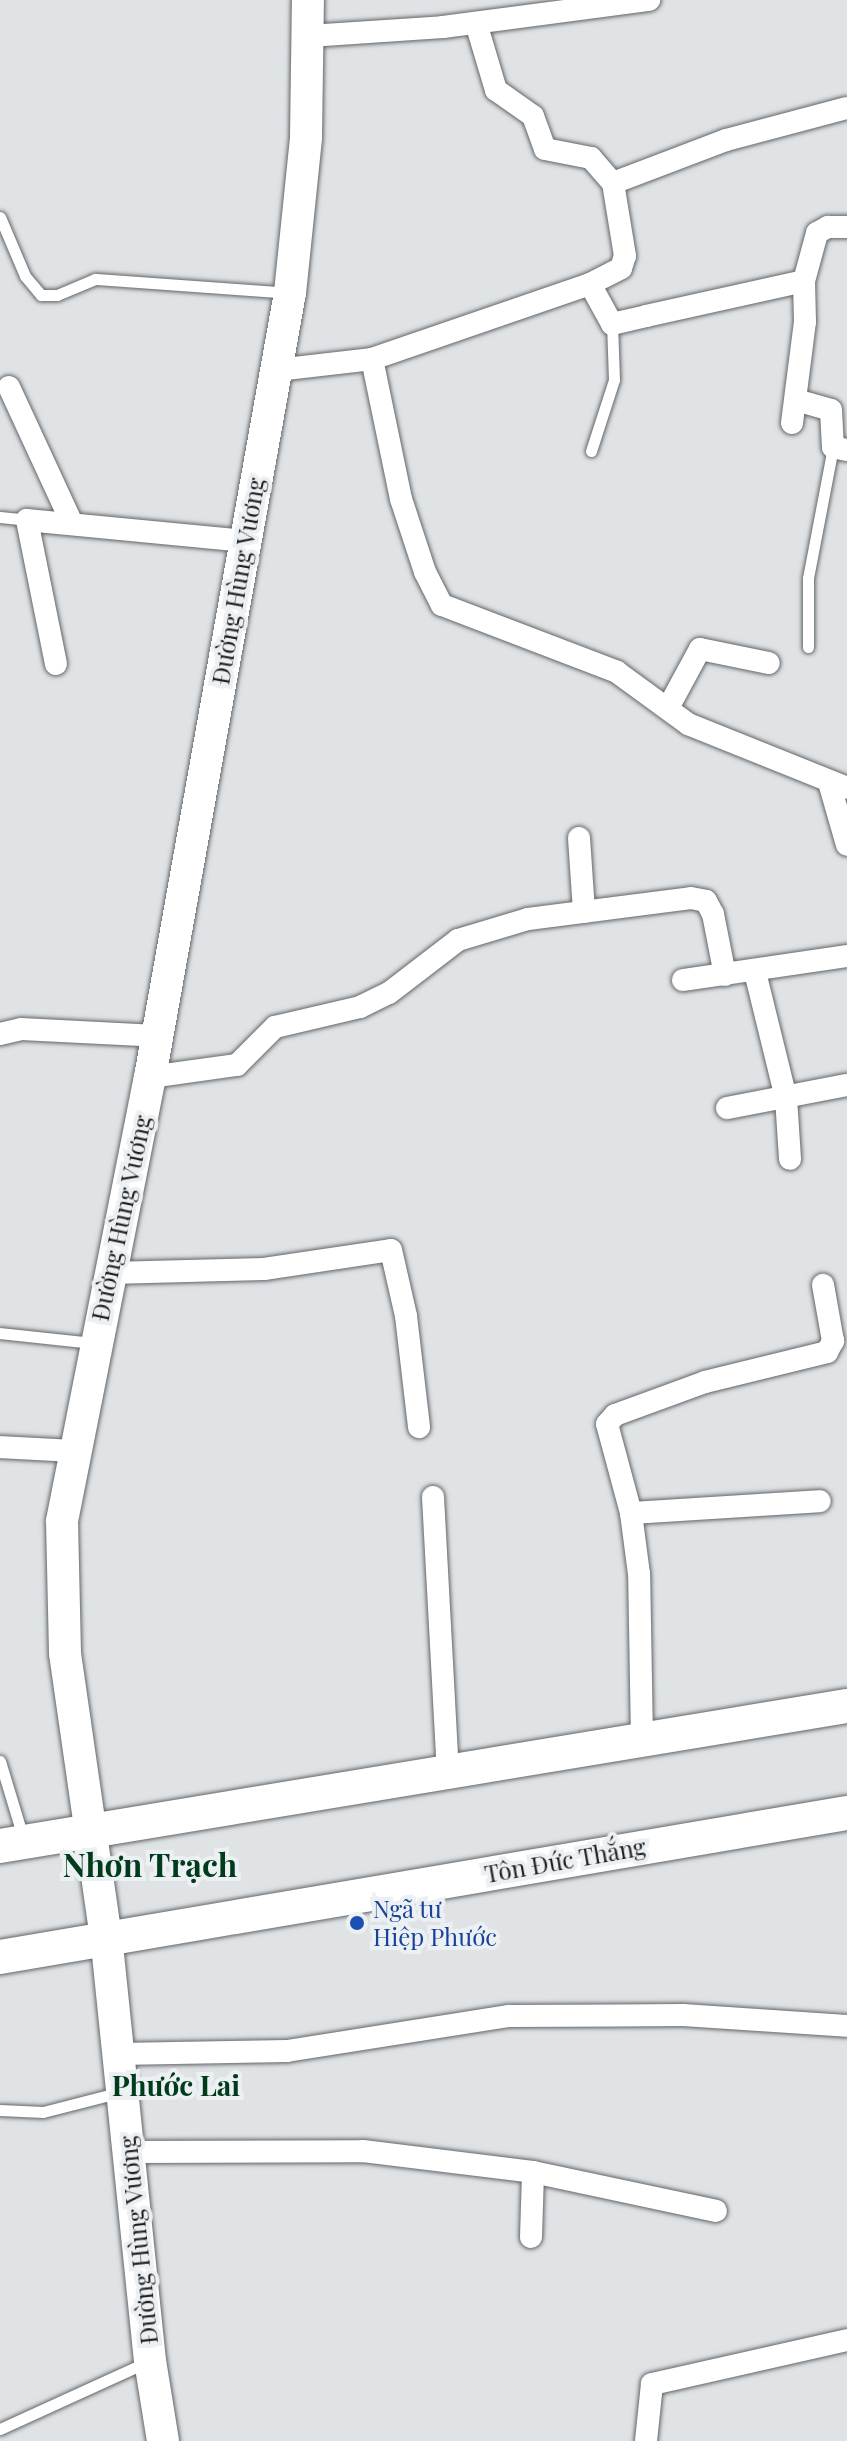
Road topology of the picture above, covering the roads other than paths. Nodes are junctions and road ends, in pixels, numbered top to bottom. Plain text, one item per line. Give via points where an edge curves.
1 (308, 0) edge
2 (649, 0) edge
3 (476, 23) junction
4 (309, 36) junction
5 (846, 108) edge
6 (613, 183) junction
7 (0, 217) edge
8 (847, 227) edge
9 (804, 281) junction
10 (590, 284) junction
11 (290, 293) junction
12 (612, 324) junction
13 (372, 359) junction
14 (277, 370) junction
15 (9, 387) dead end
16 (840, 448) edge
17 (591, 451) dead end
18 (0, 517) edge
19 (27, 520) junction
20 (71, 521) junction
21 (245, 541) junction
22 (808, 647) dead end
23 (769, 663) dead end
24 (56, 664) dead end
25 (668, 708) junction
26 (839, 787) edge
27 (579, 838) dead end
28 (847, 845) edge
29 (584, 912) junction
30 (847, 956) edge
31 (755, 972) junction
32 (725, 975) junction
33 (683, 980) dead end
34 (0, 1034) edge
35 (157, 1036) junction
36 (150, 1077) junction
37 (847, 1085) edge
38 (786, 1098) junction
39 (727, 1108) dead end
40 (790, 1159) dead end
41 (110, 1273) junction
42 (823, 1285) dead end
43 (0, 1333) edge
44 (95, 1343) junction
45 (419, 1427) dead end
46 (0, 1447) edge
47 (73, 1451) junction
48 (433, 1497) dead end
49 (820, 1501) dead end
50 (631, 1513) junction
51 (847, 1706) edge
52 (642, 1739) junction
53 (0, 1761) edge
54 (448, 1772) junction
55 (847, 1813) edge
56 (89, 1830) junction
57 (12, 1844) edge
58 (106, 1938) junction
59 (0, 1957) edge
60 (847, 2026) edge
61 (118, 2054) junction
62 (123, 2091) junction
63 (0, 2110) edge
64 (130, 2152) junction
65 (533, 2172) junction
66 (716, 2211) dead end
67 (531, 2237) dead end
68 (847, 2340) edge
69 (150, 2361) junction
70 (0, 2429) edge
71 (163, 2441) edge
72 (646, 2441) edge

1 - 4 street, Đường Hùng Vương
2 - 3 street
3 - 4 street
3 - 6 street via 496,90 533,116 545,149 591,158
4 - 11 street, Đường Hùng Vương via 306,138
5 - 6 street via 726,140
6 - 10 street via 625,256 621,268
7 - 11 lane via 25,276 41,295 57,295 95,279
8 - 9 street via 817,233
9 - 12 street
9 - 16 street via 794,411 831,410
10 - 12 street
10 - 13 street
11 - 14 street, Đường Hùng Vương
12 - 17 lane via 611,394
13 - 14 street
13 - 25 street via 401,499 442,605 617,672
14 - 21 street, Đường Hùng Vương
15 - 20 street
16 - 22 lane via 808,578
18 - 19 lane
19 - 20 street
19 - 24 street
20 - 21 street
21 - 35 street, Đường Hùng Vương
23 - 25 street via 700,649
25 - 26 street via 688,724
26 - 28 street
27 - 29 street
29 - 32 street via 691,898 706,901
29 - 36 street via 490,928 458,940 389,993 360,1007 275,1027 237,1065
30 - 31 street
31 - 32 street
31 - 38 street
32 - 33 street
34 - 35 street via 21,1029
35 - 36 street, Đường Hùng Vương
36 - 41 street, Đường Hùng Vương
37 - 38 street
38 - 39 street
38 - 40 street
41 - 44 street, Đường Hùng Vương
41 - 45 street via 264,1269 391,1250
42 - 50 street via 833,1341 827,1352 705,1382 615,1415 607,1437
43 - 44 lane
44 - 47 street, Đường Hùng Vương
46 - 47 street
47 - 56 street, Đường Hùng Vương via 60,1569 65,1653
48 - 54 street
49 - 50 street
50 - 52 street via 641,1600
51 - 52 main road
52 - 54 main road
53 - 57 lane
54 - 56 main road
55 - 58 main road, Tôn Đức Thắng
56 - 57 main road
56 - 58 street, Đường Hùng Vương
58 - 59 main road, Tôn Đức Thắng
58 - 61 street, Đường Hùng Vương
60 - 61 street via 683,2015 509,2016 287,2051
61 - 62 street, Đường Hùng Vương
62 - 63 lane via 43,2112
62 - 64 street, Đường Hùng Vương
64 - 65 street via 334,2149
64 - 69 street, Đường Hùng Vương
65 - 66 street
65 - 67 street
68 - 72 street via 652,2384
69 - 70 lane
69 - 71 street, Đường Hùng Vương

